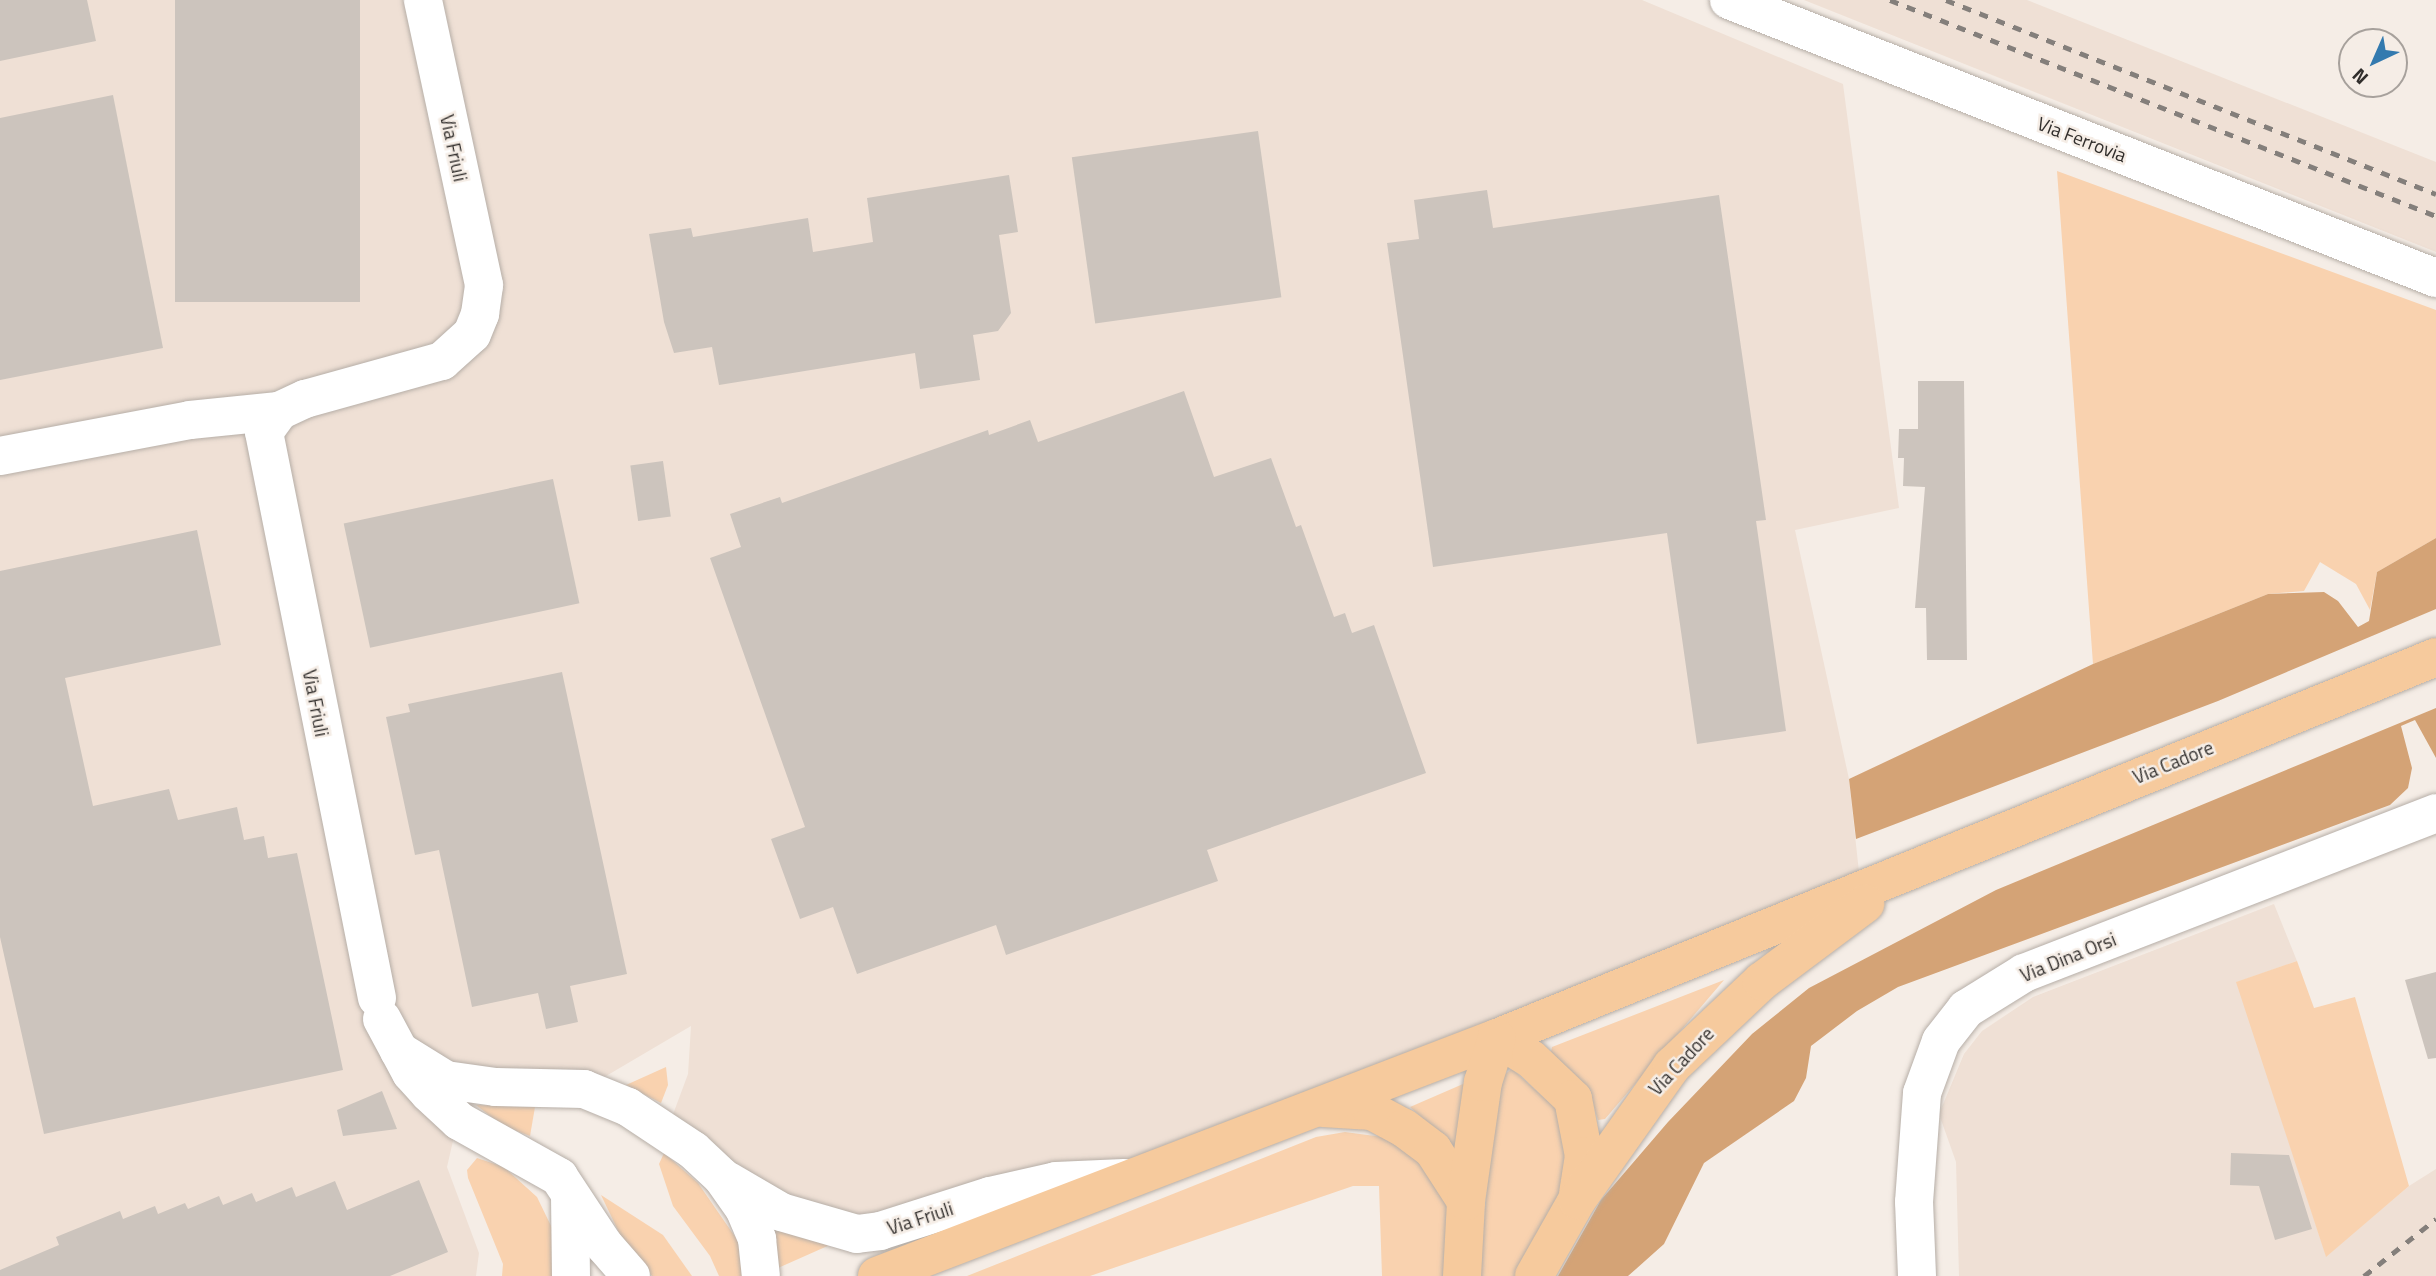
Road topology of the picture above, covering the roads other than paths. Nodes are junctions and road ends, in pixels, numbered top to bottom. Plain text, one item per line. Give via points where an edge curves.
1 (423, 0) edge
2 (1729, 0) edge
3 (2436, 278) edge
4 (279, 411) junction
5 (0, 456) edge
6 (2436, 657) edge
7 (2436, 813) edge
8 (1912, 870) junction
9 (386, 1023) junction
10 (1497, 1038) junction
11 (1310, 1107) junction
12 (722, 1177) junction
13 (1126, 1178) junction
14 (564, 1185) junction
15 (1577, 1200) junction
16 (1466, 1201) junction
17 (570, 1276) edge
18 (631, 1276) edge
19 (761, 1276) edge
20 (877, 1276) edge
21 (1462, 1276) edge
22 (1534, 1276) edge
23 (1917, 1276) edge

1 - 4 street, Via Friuli via 484,285 480,314 472,334 442,361 305,399
2 - 3 street, Via Ferrovia
4 - 5 street, Via Friuli via 190,420
4 - 9 street, Via Friuli via 264,432 269,464
6 - 8 main road, Via Cadore
7 - 23 street, Via Dina Orsi via 2024,973 1966,1009 1941,1041 1922,1093 1914,1202
8 - 10 main road, Via Cadore
8 - 15 main road, Via Cadore via 1762,981 1697,1041 1638,1108
9 - 12 street, Via Friuli via 424,1069 466,1084 584,1089 628,1107 693,1150
9 - 14 street, Via Friuli via 411,1073 459,1121
10 - 11 main road, Via Friuli
10 - 15 main road, Via Cadore via 1531,1059 1573,1099 1584,1156
10 - 16 main road via 1483,1082
11 - 13 main road, Via Friuli
11 - 16 main road via 1372,1111 1404,1128 1433,1150
12 - 13 street, Via Friuli via 780,1212 857,1234 1056,1181
12 - 19 street, Via Friuli via 744,1208 757,1239
13 - 20 main road, Via Friuli
14 - 17 street
14 - 18 street, Via Friuli
15 - 22 main road, Via Cadore
16 - 21 main road

